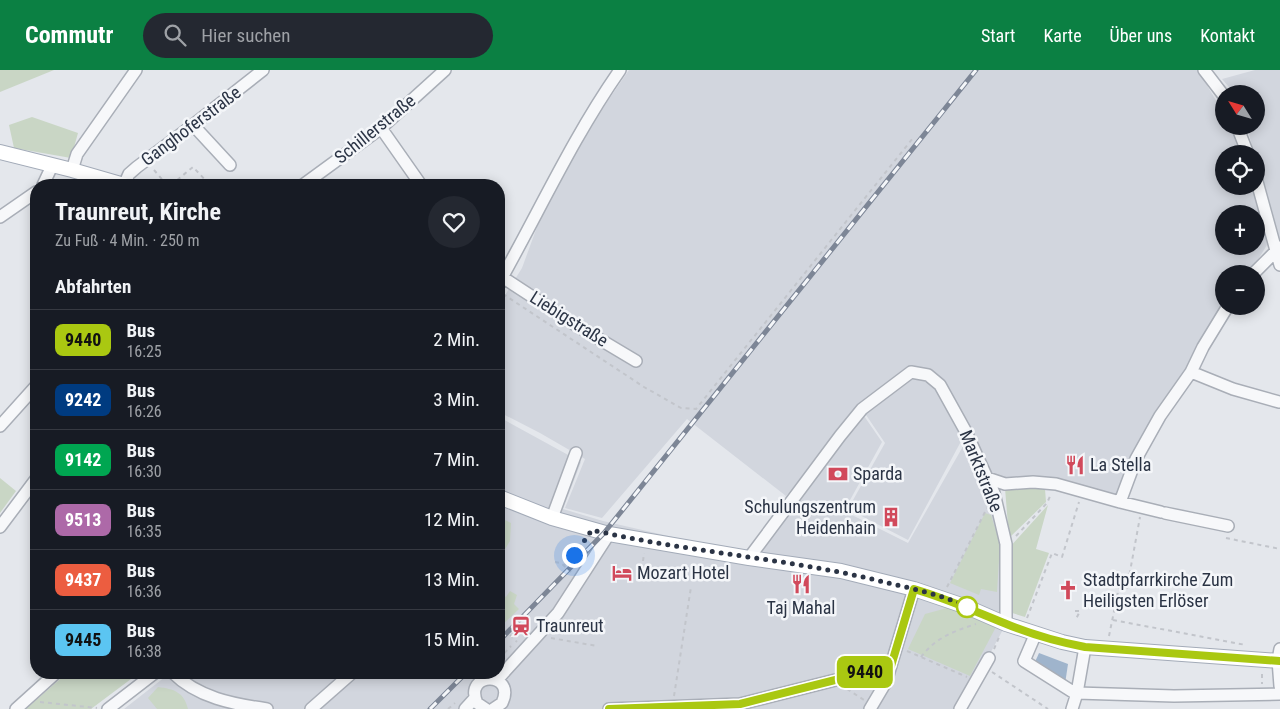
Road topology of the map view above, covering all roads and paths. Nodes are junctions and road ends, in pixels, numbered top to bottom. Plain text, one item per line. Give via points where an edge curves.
1 (136, 70) edge
2 (263, 70) edge
3 (445, 70) edge
4 (620, 70) edge
5 (1204, 70) edge
6 (1216, 85) edge
7 (194, 125) junction
8 (381, 128) junction
9 (914, 138) dead end
10 (0, 152) edge
11 (145, 160) junction
12 (230, 165) dead end
13 (52, 166) junction
14 (72, 170) junction
15 (46, 179) edge
16 (103, 179) edge
17 (127, 179) edge
18 (162, 179) edge
19 (178, 179) edge
20 (204, 179) edge
21 (311, 179) edge
22 (417, 179) edge
23 (1261, 195) edge
24 (30, 196) edge
25 (0, 218) edge
26 (1278, 248) edge
27 (1262, 265) edge
28 (1280, 265) edge
29 (505, 274) edge
30 (505, 287) edge
31 (505, 288) edge
32 (1223, 315) edge
33 (636, 361) dead end
34 (1191, 372) junction
35 (30, 393) edge
36 (1279, 402) edge
37 (0, 426) edge
38 (576, 453) dead end
39 (988, 478) junction
40 (1056, 484) junction
41 (30, 487) edge
42 (1082, 491) junction
43 (994, 493) junction
44 (505, 498) edge
45 (1120, 502) junction
46 (1142, 508) junction
47 (552, 518) junction
48 (1228, 526) joint
49 (0, 528) edge
50 (592, 530) junction
51 (609, 534) junction
52 (1006, 544) junction
53 (1280, 548) edge
54 (749, 558) junction
55 (554, 562) dead end
56 (690, 587) dead end
57 (914, 589) junction
58 (942, 597) junction
59 (1075, 611) dead end
60 (986, 615) junction
61 (1076, 620) dead end
62 (1113, 620) junction
63 (1006, 624) junction
64 (1029, 631) junction
65 (510, 635) dead end
66 (554, 638) dead end
67 (1247, 645) dead end
68 (597, 646) dead end
69 (897, 646) junction
70 (1085, 647) junction
71 (1107, 649) junction
72 (505, 653) edge
73 (921, 657) junction
74 (1279, 657) edge
75 (987, 662) junction
76 (891, 666) junction
77 (505, 671) edge
78 (49, 679) edge
79 (147, 679) edge
80 (180, 679) edge
81 (345, 679) edge
82 (497, 680) joint
83 (976, 681) junction
84 (1280, 686) edge
85 (847, 688) dead end
86 (1077, 694) junction
87 (1280, 694) edge
88 (475, 698) junction
89 (25, 700) junction
90 (673, 706) junction
91 (497, 708) edge
92 (617, 708) edge
93 (872, 708) edge
94 (16, 709) edge
95 (103, 709) edge
96 (108, 709) edge
97 (267, 709) edge
98 (311, 709) edge
99 (465, 709) edge
100 (486, 709) edge
101 (960, 709) edge
102 (1048, 709) edge
103 (1072, 709) edge

1 - 14 street via 77,154
2 - 7 street, Ganghoferstraße
3 - 8 street, Schillerstraße
4 - 29 street via 569,152
5 - 6 street
7 - 11 street, Ganghoferstraße
7 - 12 street
8 - 21 street, Schillerstraße
8 - 22 street
9 - 31 path via 696,408 681,408 644,387
10 - 13 main road
11 - 17 street, Ganghoferstraße
11 - 18 path
13 - 14 main road
13 - 15 street
14 - 16 main road
19 - 20 path via 193,167
23 - 26 street
24 - 25 street
26 - 27 street
26 - 28 street
30 - 33 street, Liebigstraße
32 - 34 street
34 - 36 street via 1233,389
34 - 45 street via 1160,416 1136,459
35 - 37 street
38 - 47 street
39 - 40 street via 1004,484
39 - 43 street, Marktstraße
39 - 54 street, Marktstraße via 940,385 928,375 911,372 862,409
40 - 42 street
40 - 52 path via 1047,503
41 - 49 street
42 - 45 street
42 - 64 path via 1062,557 1052,553
43 - 52 street, Marktstraße
43 - 58 path
44 - 47 main road
45 - 46 street
46 - 48 street
46 - 62 path via 1127,588 1119,587
47 - 50 main road
48 - 53 path via 1226,538
50 - 51 main road
50 - 55 path via 564,566
51 - 54 main road
51 - 77 street via 558,613
52 - 63 street, Marktstraße
54 - 57 main road via 842,571
56 - 90 path
57 - 58 main road
57 - 69 street
58 - 60 main road
59 - 61 path via 1080,611
60 - 63 main road
60 - 73 path via 978,623 935,642
62 - 67 path
62 - 71 path
63 - 64 main road
63 - 75 path
64 - 70 main road
64 - 86 street via 1024,661
65 - 72 path via 516,641
66 - 68 path
69 - 73 path
69 - 76 street
70 - 71 main road
70 - 86 street
71 - 74 main road
73 - 83 path
74 - 84 street
75 - 83 street
75 - 102 path
76 - 90 street via 740,704
76 - 93 street
78 - 89 street
79 - 96 street
80 - 97 street via 190,687 229,704
81 - 98 street
82 - 88 street via 482,680 475,688
82 - 91 street via 505,693
83 - 101 street
85 - 93 path
86 - 87 street via 1175,701
86 - 103 street
88 - 99 street
88 - 100 street
89 - 94 street
89 - 95 path
90 - 92 street

